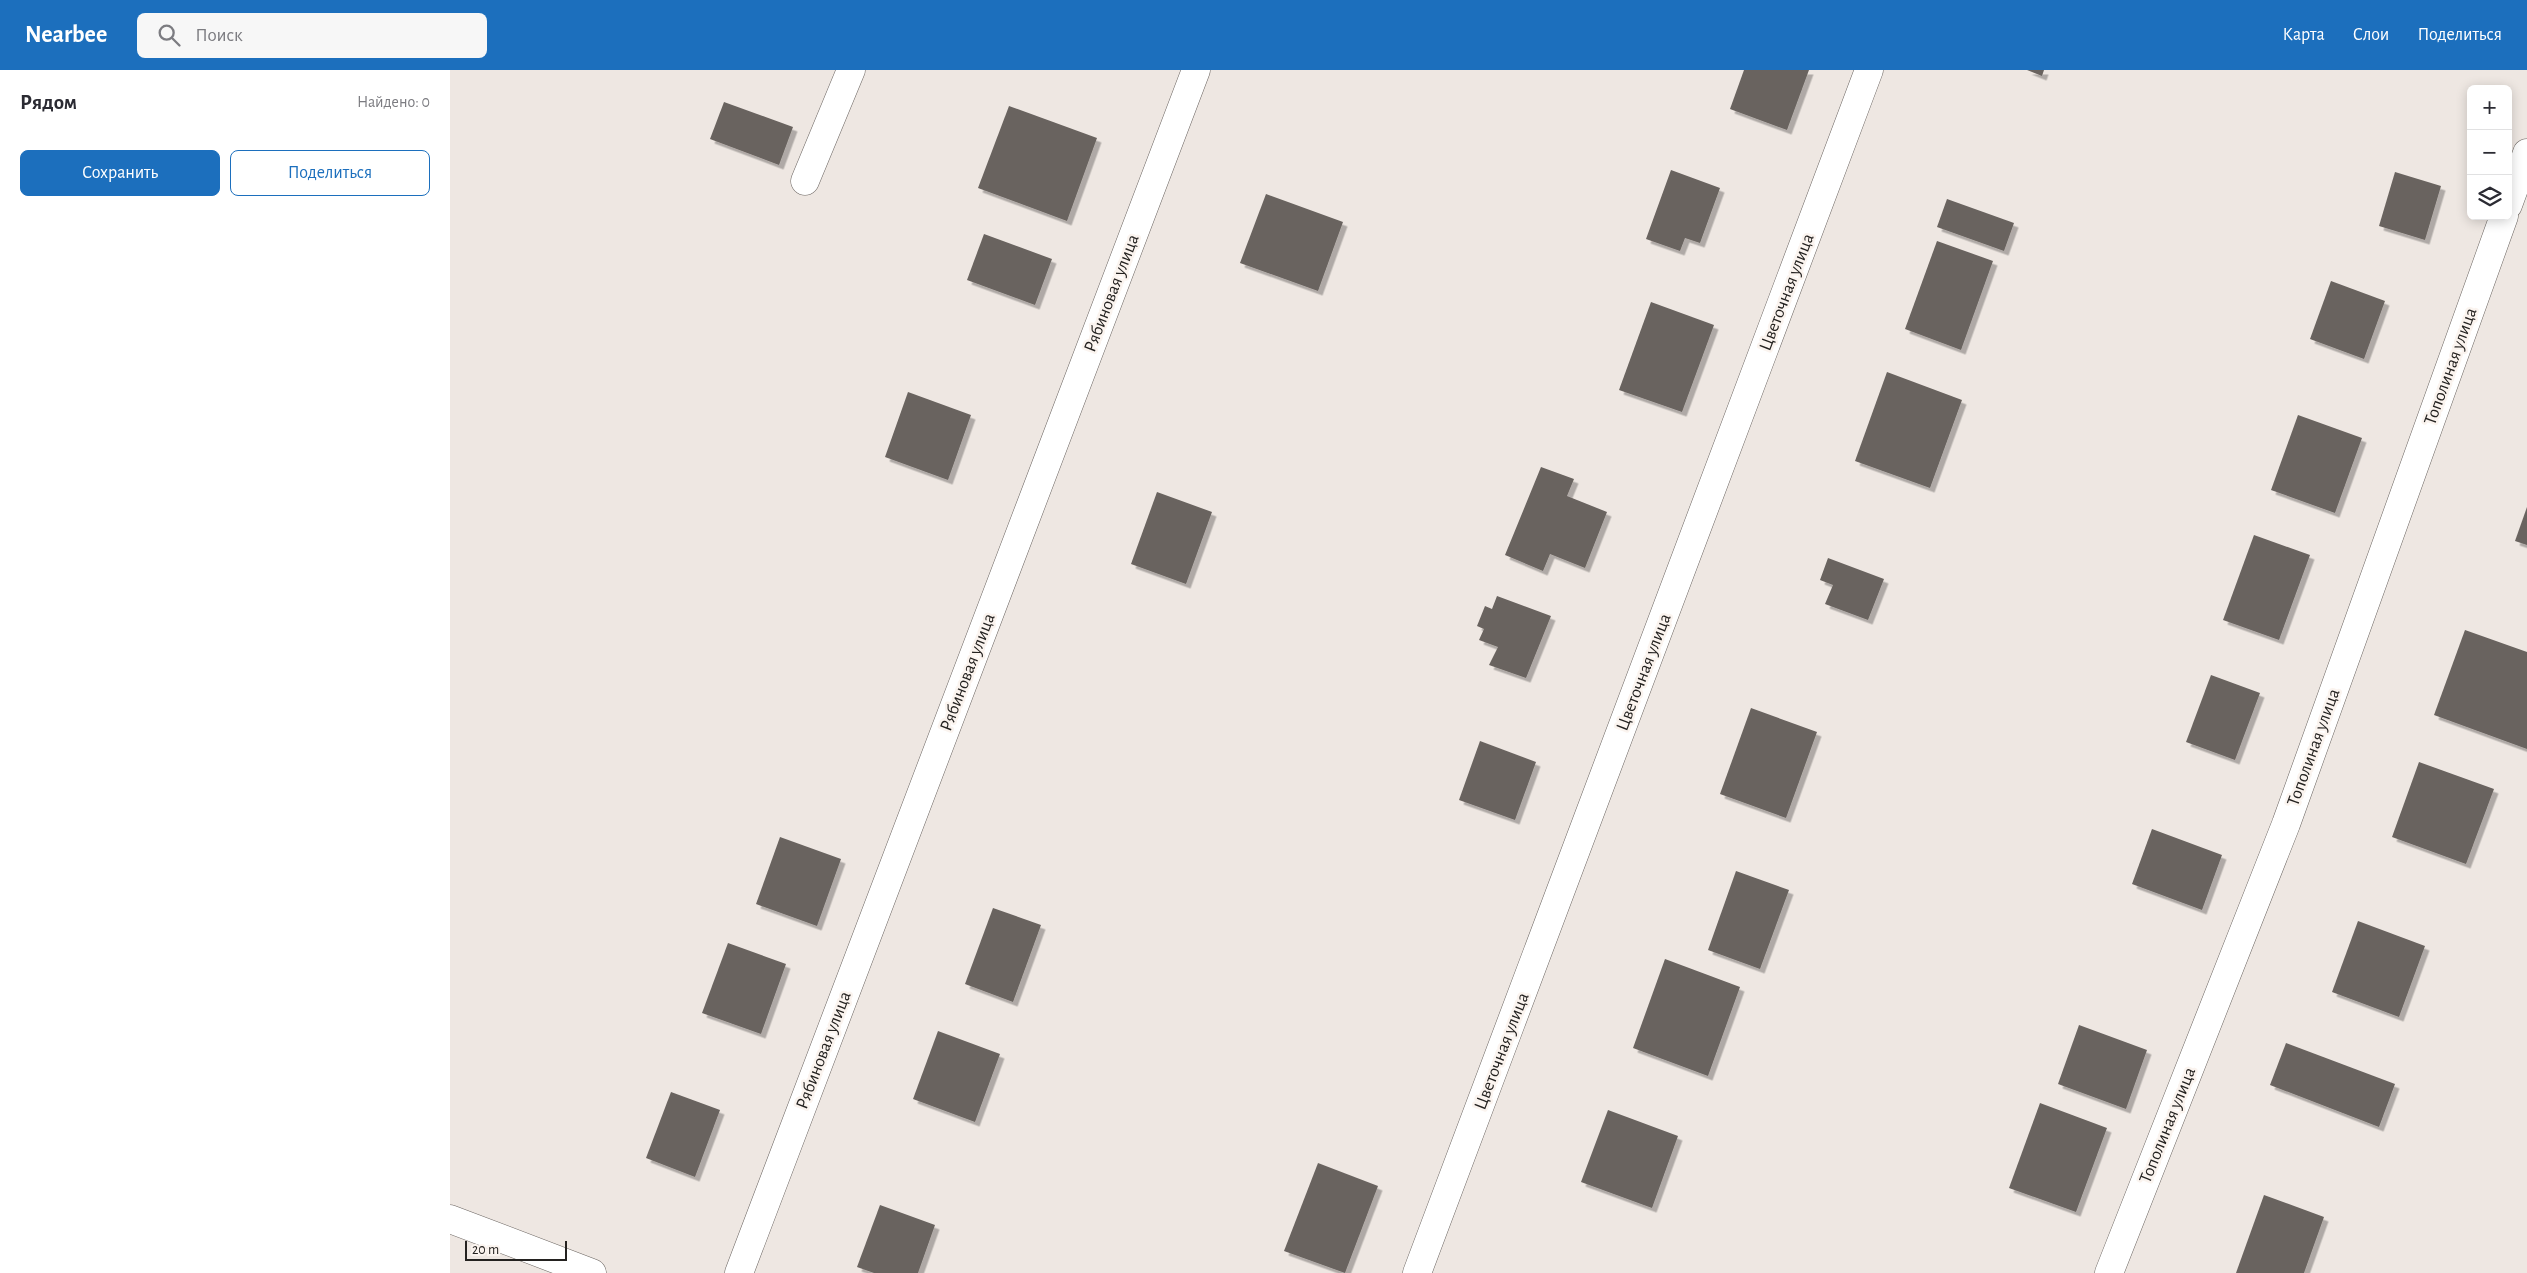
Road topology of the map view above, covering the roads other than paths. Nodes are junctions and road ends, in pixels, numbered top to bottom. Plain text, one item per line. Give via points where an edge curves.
1 (851, 70) edge
2 (1196, 70) edge
3 (1869, 70) edge
4 (2527, 153) edge
5 (805, 181) dead end
6 (2512, 194) edge
7 (2503, 220) edge
8 (450, 1219) edge
9 (592, 1273) edge
10 (738, 1273) edge
11 (1417, 1273) edge
12 (2109, 1273) edge

1 - 5 street
2 - 10 street, Рябиновая улица
3 - 11 street, Цветочная улица
4 - 6 street
7 - 12 street, Тополиная улица via 2286,824
8 - 9 street

